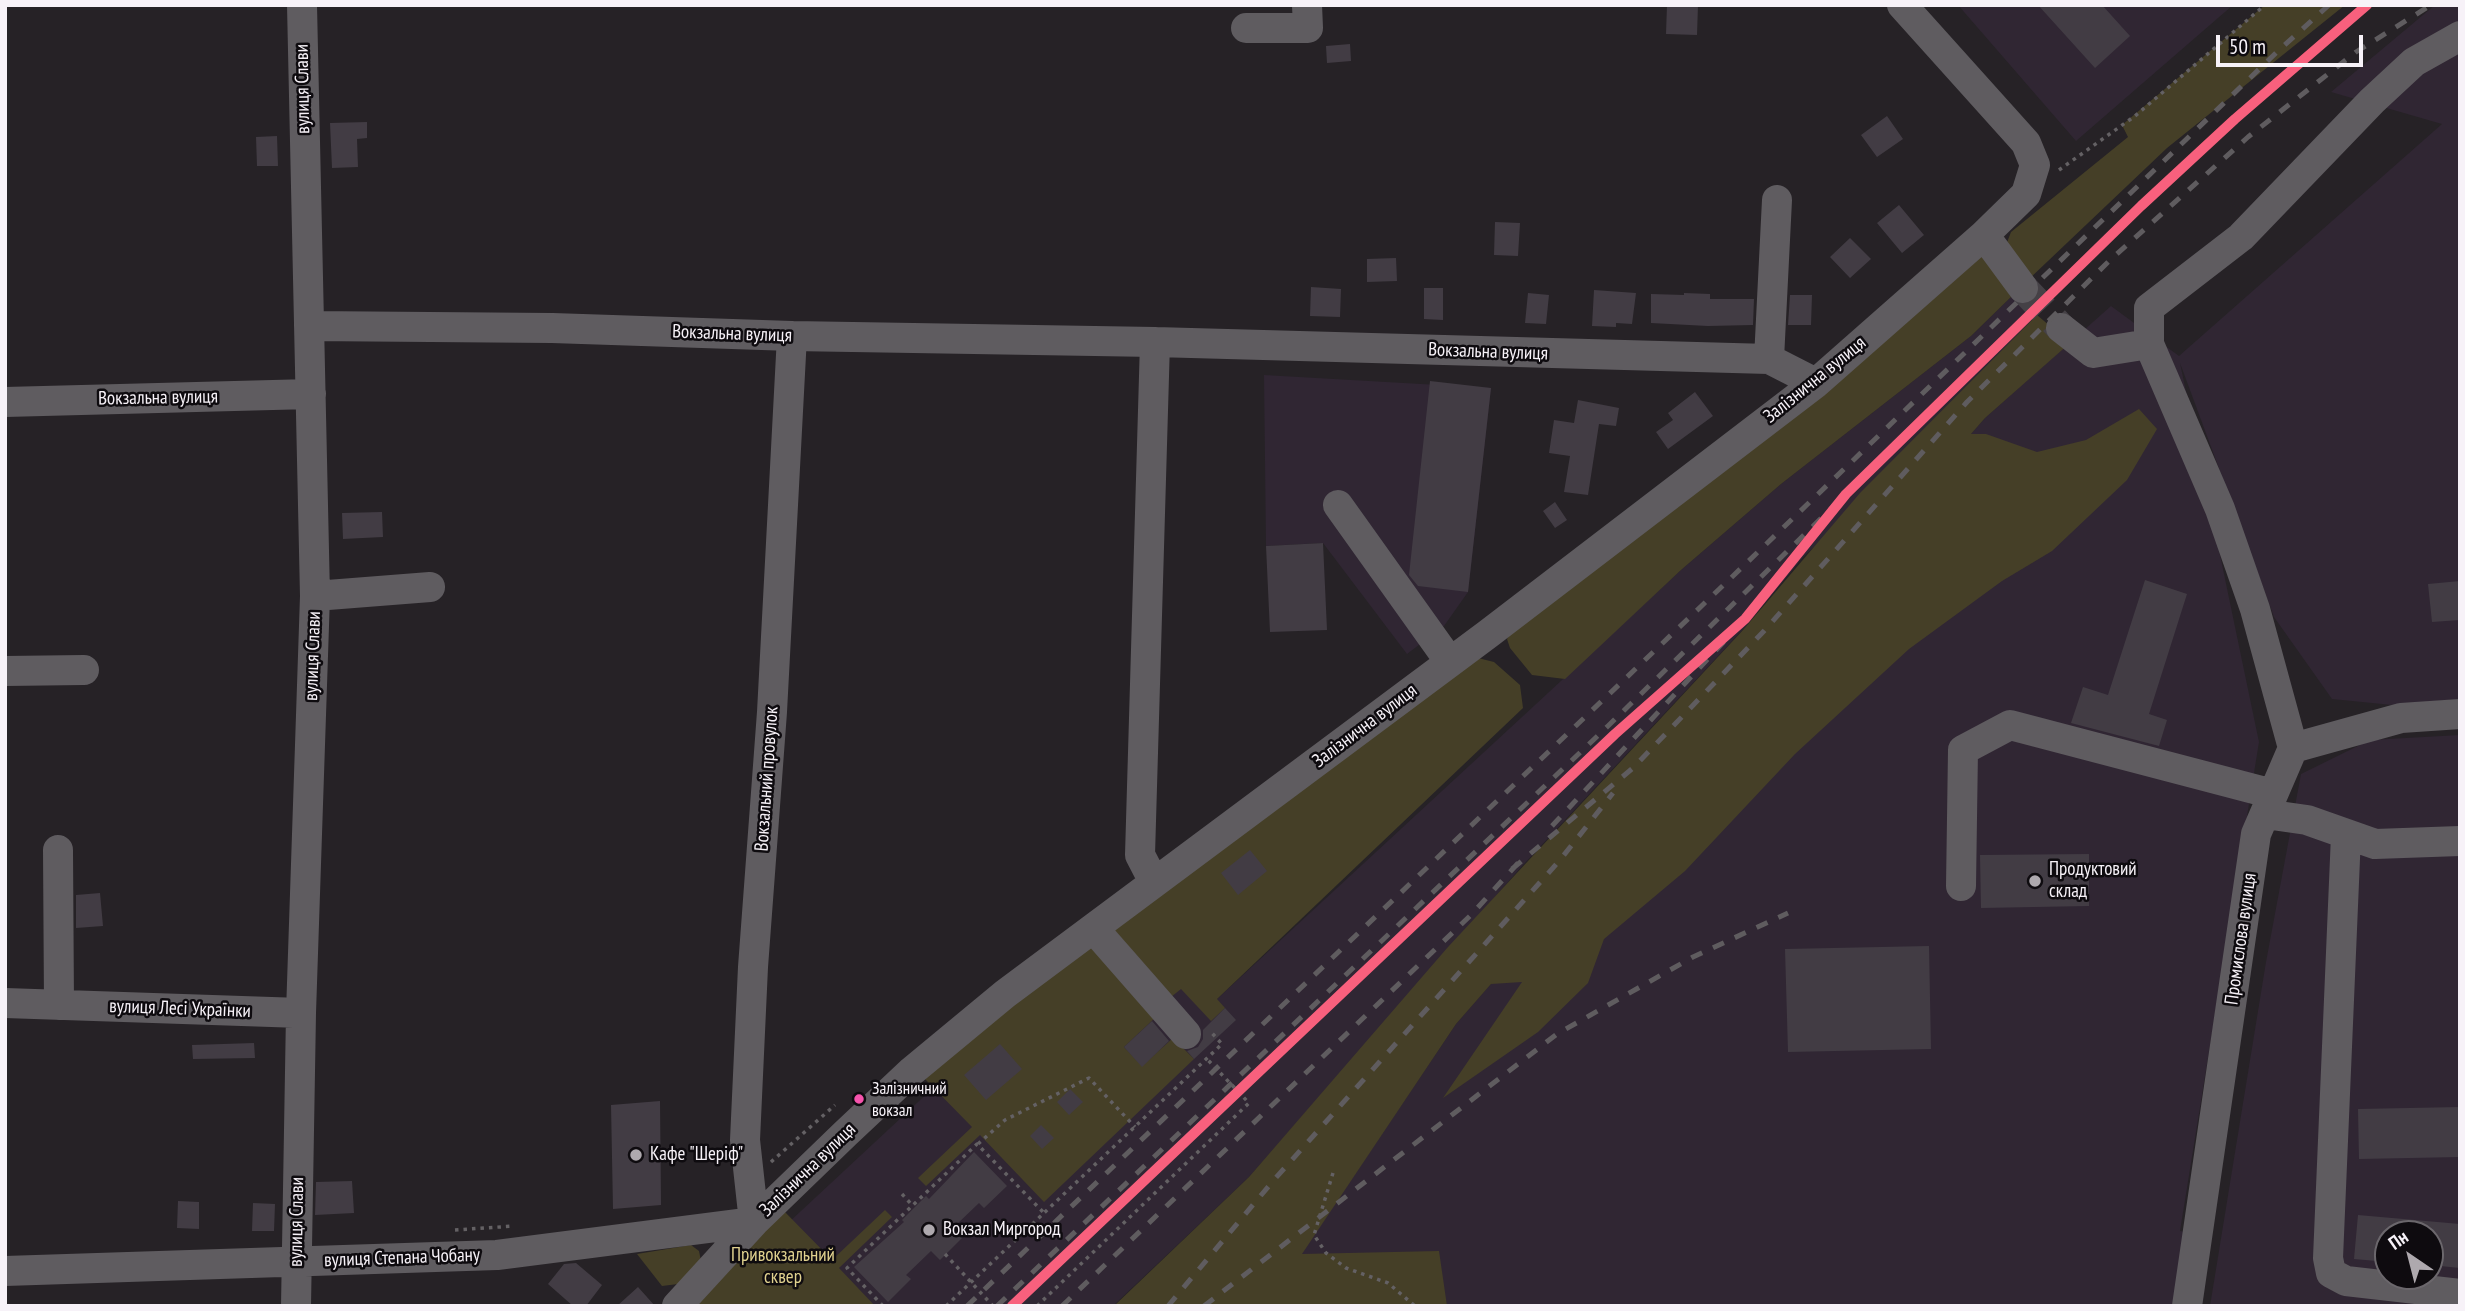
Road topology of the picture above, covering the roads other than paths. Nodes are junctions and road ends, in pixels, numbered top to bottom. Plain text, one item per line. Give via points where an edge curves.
1 (302, 5) edge
2 (1307, 5) edge
3 (1902, 5) edge
4 (1246, 28) dead end
5 (2460, 37) edge
6 (1777, 200) dead end
7 (1984, 235) junction
8 (2023, 288) tunnel mouth
9 (309, 326) junction
10 (2061, 328) tunnel mouth
11 (792, 336) junction
12 (1155, 342) junction
13 (2149, 344) junction
14 (1769, 359) junction
15 (1816, 383) junction
16 (311, 394) junction
17 (5, 402) edge
18 (1338, 505) dead end
19 (430, 587) dead end
20 (315, 596) junction
21 (1451, 662) junction
22 (85, 670) dead end
23 (5, 671) edge
24 (2460, 714) edge
25 (2293, 748) junction
26 (2269, 804) junction
27 (2346, 835) junction
28 (2460, 841) edge
29 (58, 850) dead end
30 (1154, 882) junction
31 (1961, 886) dead end
32 (1094, 929) junction
33 (5, 1003) edge
34 (59, 1004) junction
35 (301, 1013) junction
36 (1186, 1034) dead end
37 (754, 1222) junction
38 (296, 1261) junction
39 (5, 1271) edge
40 (2460, 1294) edge
41 (296, 1306) edge
42 (677, 1306) edge
43 (2188, 1306) edge

1 - 9 street, вулиця Слави
2 - 4 street via 1308,28
3 - 7 street, Залізнична вулиця via 2026,143 2035,165 2026,194
5 - 13 street via 2414,62 2241,237 2149,308
6 - 14 street
7 - 8 street
7 - 15 street, Залізнична вулиця
9 - 11 street, Вокзальна вулиця
9 - 16 street, вулиця Слави
10 - 13 street via 2094,353
11 - 12 street, Вокзальна вулиця
11 - 37 street, Вокзальний провулок via 745,1140
12 - 14 street, Вокзальна вулиця
12 - 30 street via 1140,855
13 - 25 street via 2220,509 2255,609
14 - 15 street, Вокзальна вулиця
15 - 21 street, Залізнична вулиця
16 - 17 street, Вокзальна вулиця
16 - 20 street, вулиця Слави
18 - 21 street
19 - 20 street
20 - 35 street, вулиця Слави
21 - 30 street, Залізнична вулиця
22 - 23 street
24 - 25 street via 2401,718
25 - 26 street, Промислова вулиця
26 - 27 street
26 - 31 street via 2010,725 1963,750
26 - 43 street, Промислова вулиця via 2256,834
27 - 28 street via 2375,844
27 - 40 street via 2328,1258 2331,1273 2346,1281
29 - 34 street
30 - 32 street, Залізнична вулиця
32 - 36 street
32 - 37 street, Залізнична вулиця via 1005,994 912,1071
33 - 34 street, вулиця Лесі Українки
34 - 35 street, вулиця Лесі Українки
35 - 38 street, вулиця Слави
37 - 38 street, вулиця Степана Чобану via 497,1255
37 - 42 street, Залізнична вулиця
38 - 39 street, вулиця Степана Чобану
38 - 41 street, вулиця Слави

